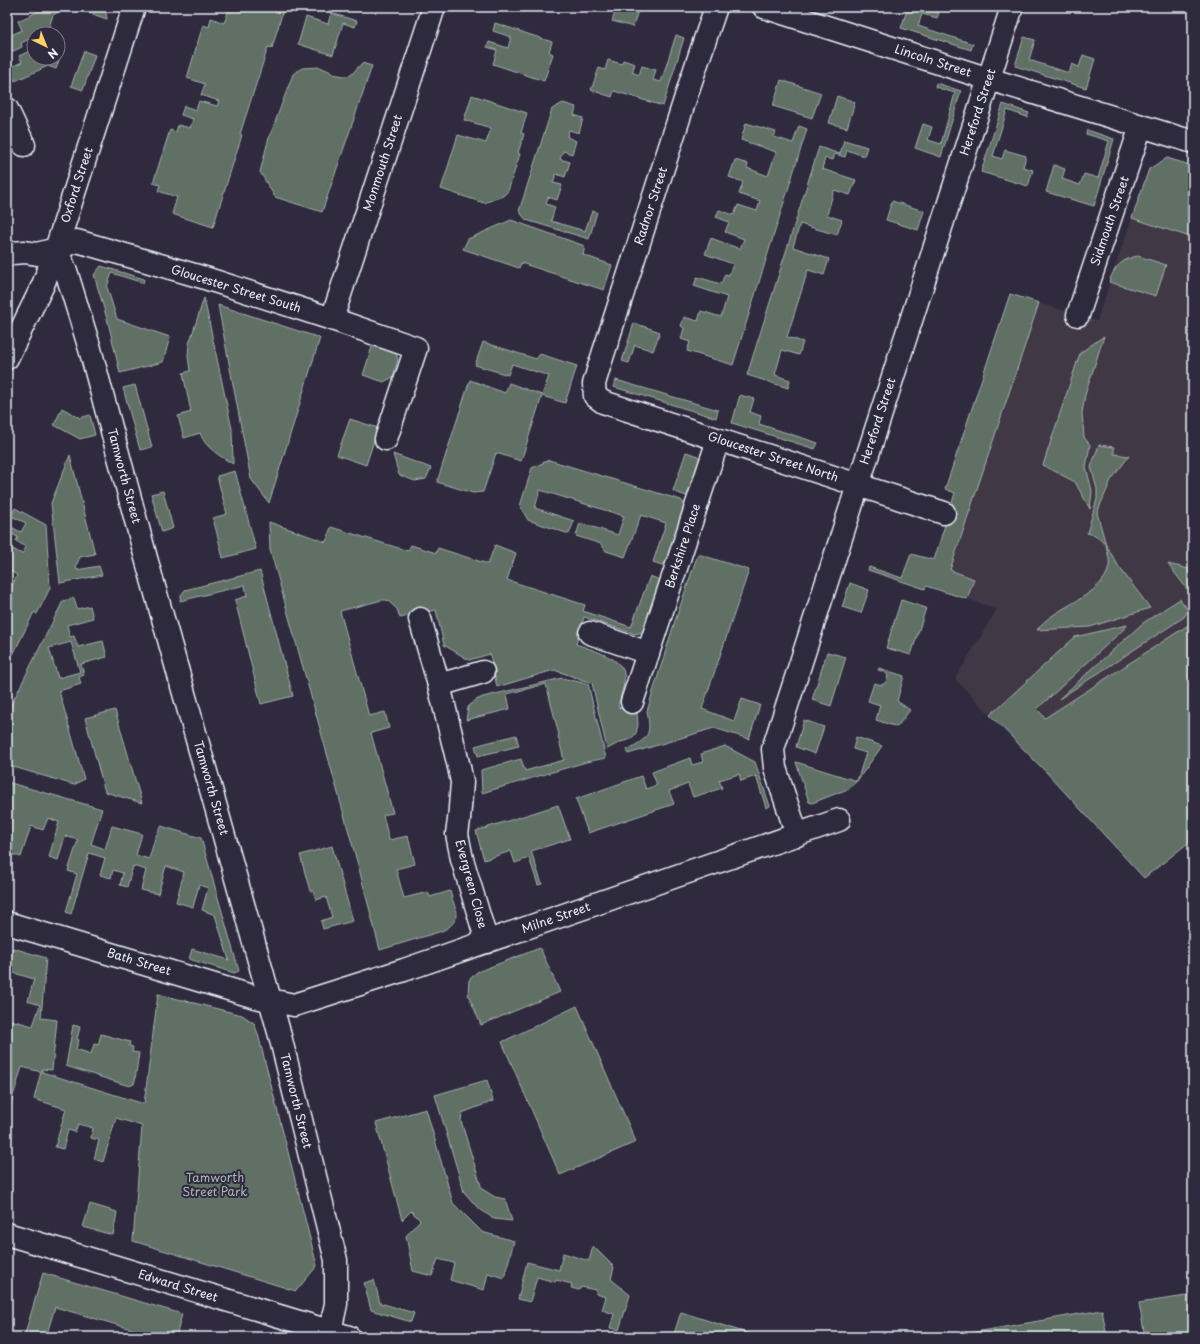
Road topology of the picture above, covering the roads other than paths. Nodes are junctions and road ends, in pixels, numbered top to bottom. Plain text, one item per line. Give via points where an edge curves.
1 (134, 7) edge
2 (434, 7) edge
3 (716, 7) edge
4 (764, 7) edge
5 (1012, 7) edge
6 (988, 79) junction
7 (7, 109) edge
8 (1141, 126) junction
9 (1193, 142) edge
10 (24, 145) dead end
11 (56, 250) junction
12 (7, 255) edge
13 (1078, 315) dead end
14 (332, 319) junction
15 (7, 358) edge
16 (603, 402) joint
17 (386, 439) dead end
18 (718, 440) junction
19 (858, 484) junction
20 (944, 513) dead end
21 (420, 618) dead end
22 (590, 633) dead end
23 (648, 652) junction
24 (483, 672) dead end
25 (439, 685) junction
26 (632, 702) dead end
27 (839, 820) dead end
28 (797, 835) junction
29 (7, 923) edge
30 (487, 942) junction
31 (271, 1001) junction
32 (7, 1234) edge
33 (339, 1334) edge

1 - 11 street, Oxford Street
2 - 14 street, Monmouth Street
3 - 16 street, Radnor Street via 594,384 595,396
4 - 6 street, Lincoln Street
5 - 6 street, Hereford Street
6 - 8 street, Lincoln Street
6 - 19 street, Hereford Street
7 - 10 street
8 - 9 street, Lincoln Street
8 - 13 street, Sidmouth Street
11 - 12 street, Gloucester Street South via 37,254 25,252
11 - 14 street, Gloucester Street South via 77,241 205,278
11 - 15 street, Oxford Street via 43,284
11 - 31 street, Tamworth Street via 66,271 90,349
14 - 17 street, Gloucester Street South via 416,348
16 - 18 street, Gloucester Street North
18 - 19 street, Gloucester Street North
18 - 23 street, Berkshire Place
19 - 20 street, Gloucester Street North
19 - 28 street, Hereford Street via 772,749 775,768
21 - 25 street, Evergreen Close
22 - 23 street
23 - 26 street, Berkshire Place
24 - 25 street
25 - 30 street, Evergreen Close via 462,782 457,834
27 - 28 street, Milne Street
28 - 30 street, Milne Street
29 - 31 street, Bath Street
30 - 31 street, Milne Street via 294,1005
31 - 33 street, Tamworth Street via 336,1260
32 - 33 street, Edward Street

